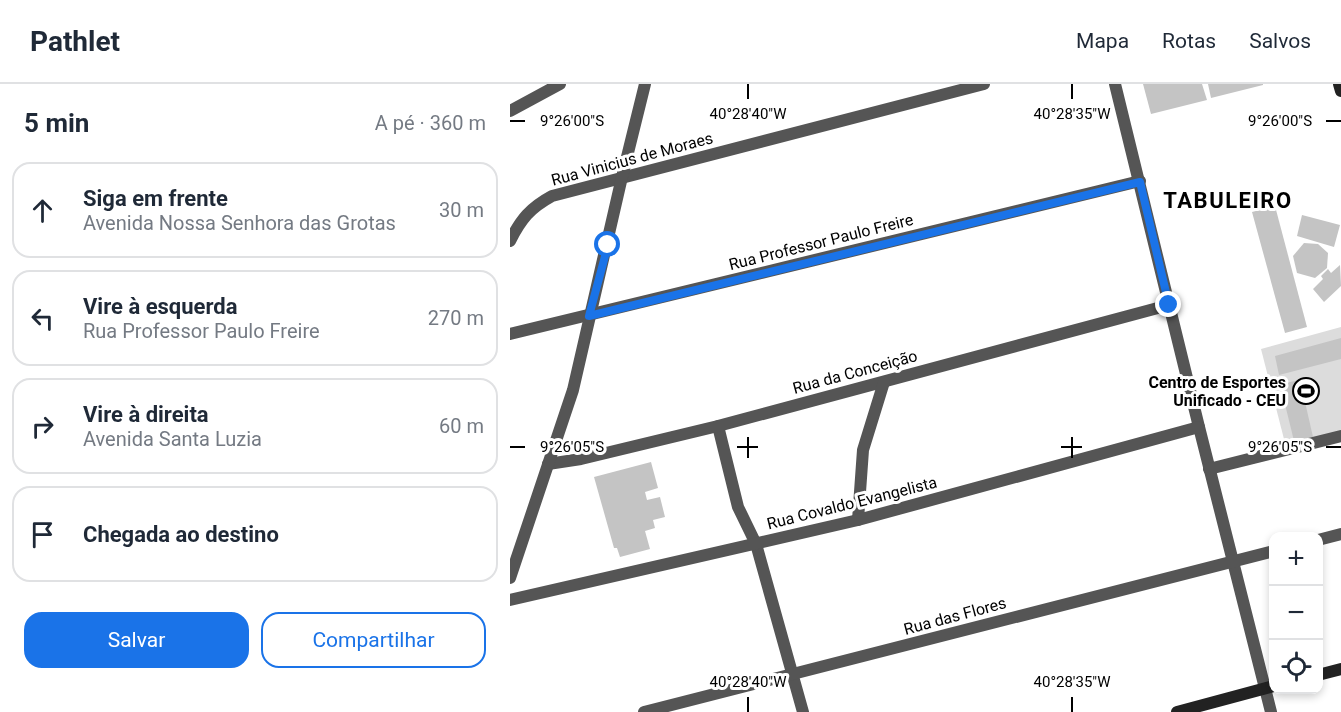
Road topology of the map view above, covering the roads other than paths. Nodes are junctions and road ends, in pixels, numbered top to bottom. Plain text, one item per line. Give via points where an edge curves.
1 (560, 84) edge
2 (645, 84) edge
3 (984, 84) edge
4 (1115, 84) edge
5 (1340, 84) edge
6 (1341, 90) edge
7 (510, 111) edge
8 (622, 177) junction
9 (1140, 182) junction
10 (511, 238) edge
11 (1169, 305) junction
12 (589, 316) junction
13 (510, 334) edge
14 (884, 381) junction
15 (718, 426) junction
16 (1199, 427) junction
17 (1341, 436) edge
18 (548, 464) junction
19 (1209, 469) junction
20 (858, 520) junction
21 (1341, 534) edge
22 (1323, 539) edge
23 (756, 544) junction
24 (1269, 552) edge
25 (1233, 561) junction
26 (510, 578) edge
27 (510, 600) edge
28 (1341, 669) edge
29 (1323, 674) edge
30 (794, 675) junction
31 (1269, 687) edge
32 (1270, 694) edge
33 (644, 712) edge
34 (803, 712) edge
35 (1178, 712) edge
36 (1271, 712) edge

1 - 7 street
2 - 8 street
3 - 8 street, Rua Vinicius de Moraes
4 - 9 street
5 - 6 street
8 - 10 street, Rua Vinicius de Moraes via 552,196 537,204
8 - 12 street
9 - 11 street
9 - 12 street, Rua Professor Paulo Freire
11 - 14 street, Rua da Conceição
11 - 16 street
12 - 13 street, Rua Professor Paulo Freire
12 - 18 street via 573,390
14 - 15 street, Rua da Conceição
14 - 20 street via 863,450
15 - 18 street, Rua da Conceição
15 - 23 street via 738,507
16 - 19 street
16 - 20 street, Rua Covaldo Evangelista
17 - 19 street
18 - 26 street
19 - 25 street
20 - 23 street, Rua Covaldo Evangelista
21 - 22 street
23 - 27 street, Rua Covaldo Evangelista
23 - 30 street
24 - 25 street, Rua das Flores
25 - 30 street, Rua das Flores
25 - 31 street
28 - 29 street
30 - 33 street, Rua das Flores
30 - 34 street
31 - 35 street
32 - 36 street

